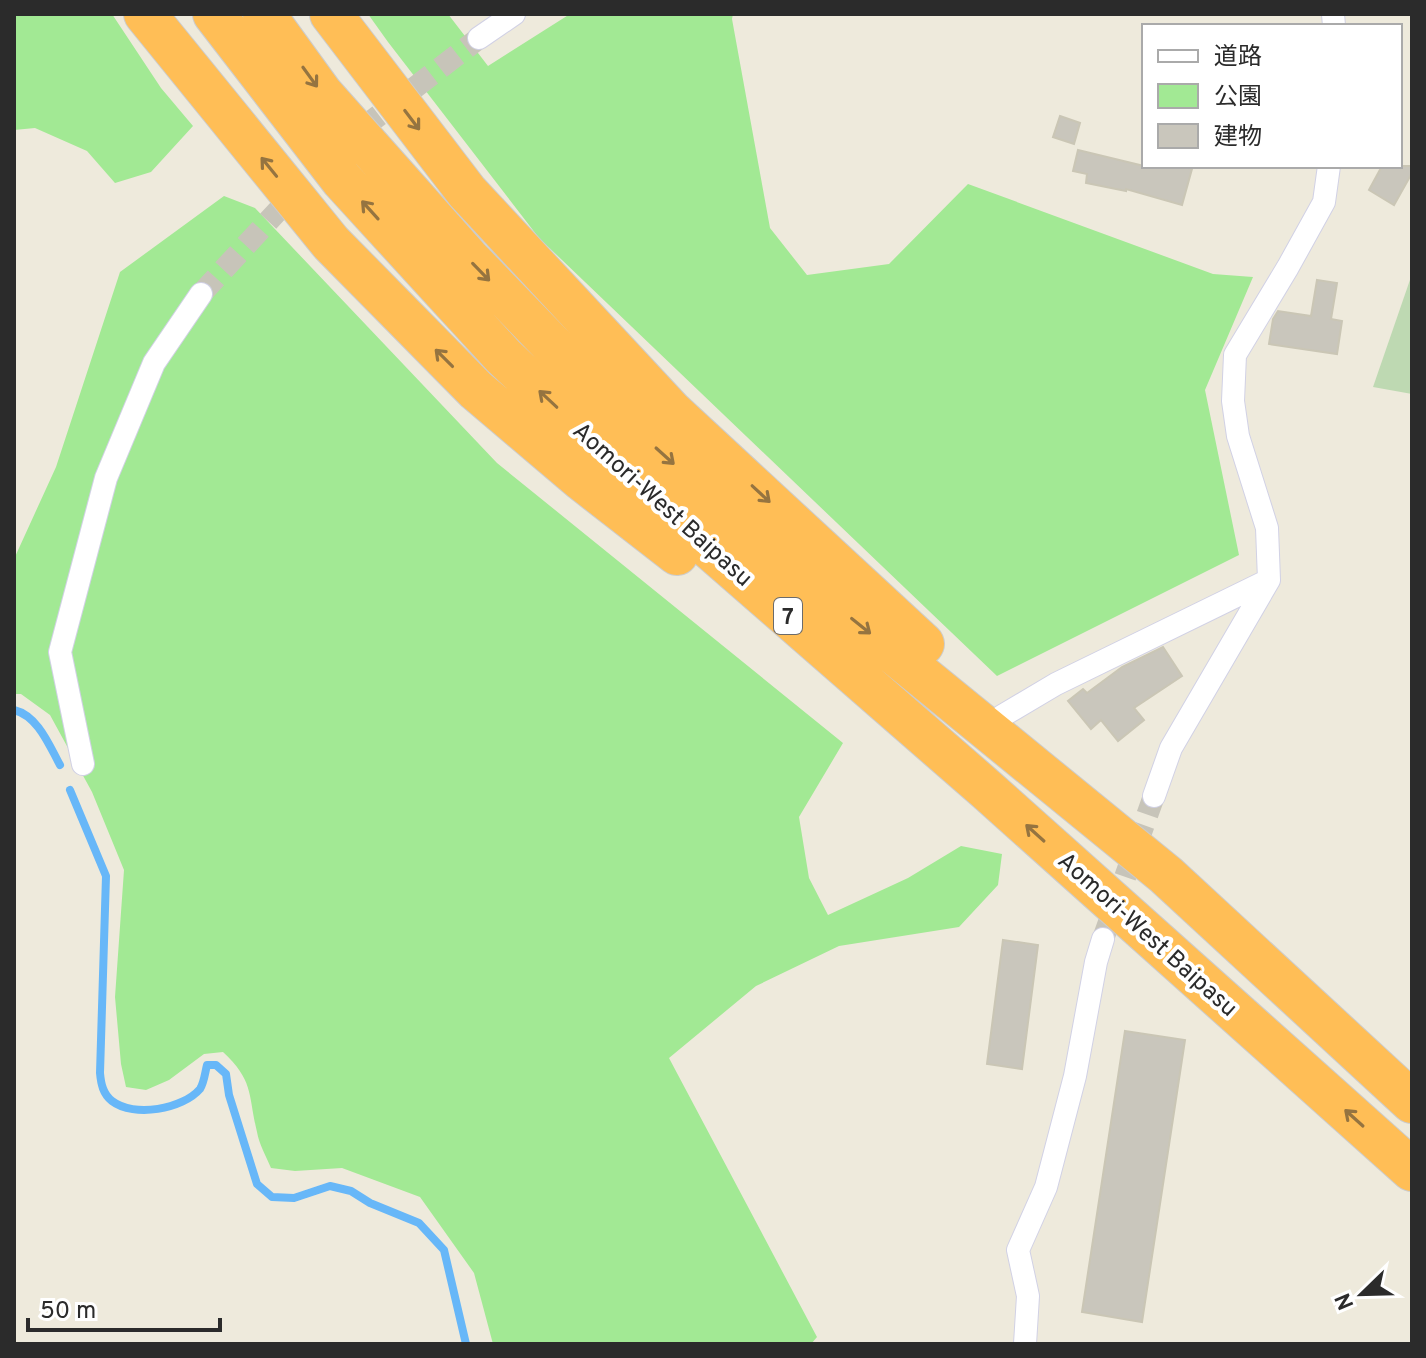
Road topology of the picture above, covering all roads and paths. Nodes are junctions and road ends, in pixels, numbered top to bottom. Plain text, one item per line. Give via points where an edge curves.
1 (145, 14) edge
2 (214, 14) edge
3 (264, 14) edge
4 (331, 14) edge
5 (514, 14) edge
6 (479, 38) tunnel mouth
7 (1329, 168) edge
8 (201, 294) tunnel mouth
9 (1269, 580) junction
10 (1002, 716) junction
11 (83, 764) dead end
12 (987, 790) junction
13 (1154, 796) tunnel mouth
14 (1166, 875) junction
15 (1103, 939) tunnel mouth
16 (1412, 1102) edge
17 (1412, 1170) edge
18 (1025, 1344) edge

12 -> 1 highway via 606,499 476,390 331,243
12 -> 2 highway, Aomori-West Baipasu / 7 via 660,505 503,356 342,180
3 -> 14 highway, Aomori-West Baipasu / 7 via 332,106 468,258 619,414 787,566
4 -> 10 highway via 467,192 672,412
5 - 6 street
7 - 9 street via 1324,202 1235,355 1238,436 1267,528
8 - 11 street via 154,363 106,478 60,652
9 - 10 street via 1056,684
9 - 13 street via 1171,748
10 - 14 highway
17 -> 12 highway, Aomori-West Baipasu / 7
14 - 16 highway, Aomori-West Baipasu / 7
15 - 18 street via 1046,1187 1018,1250 1028,1296

